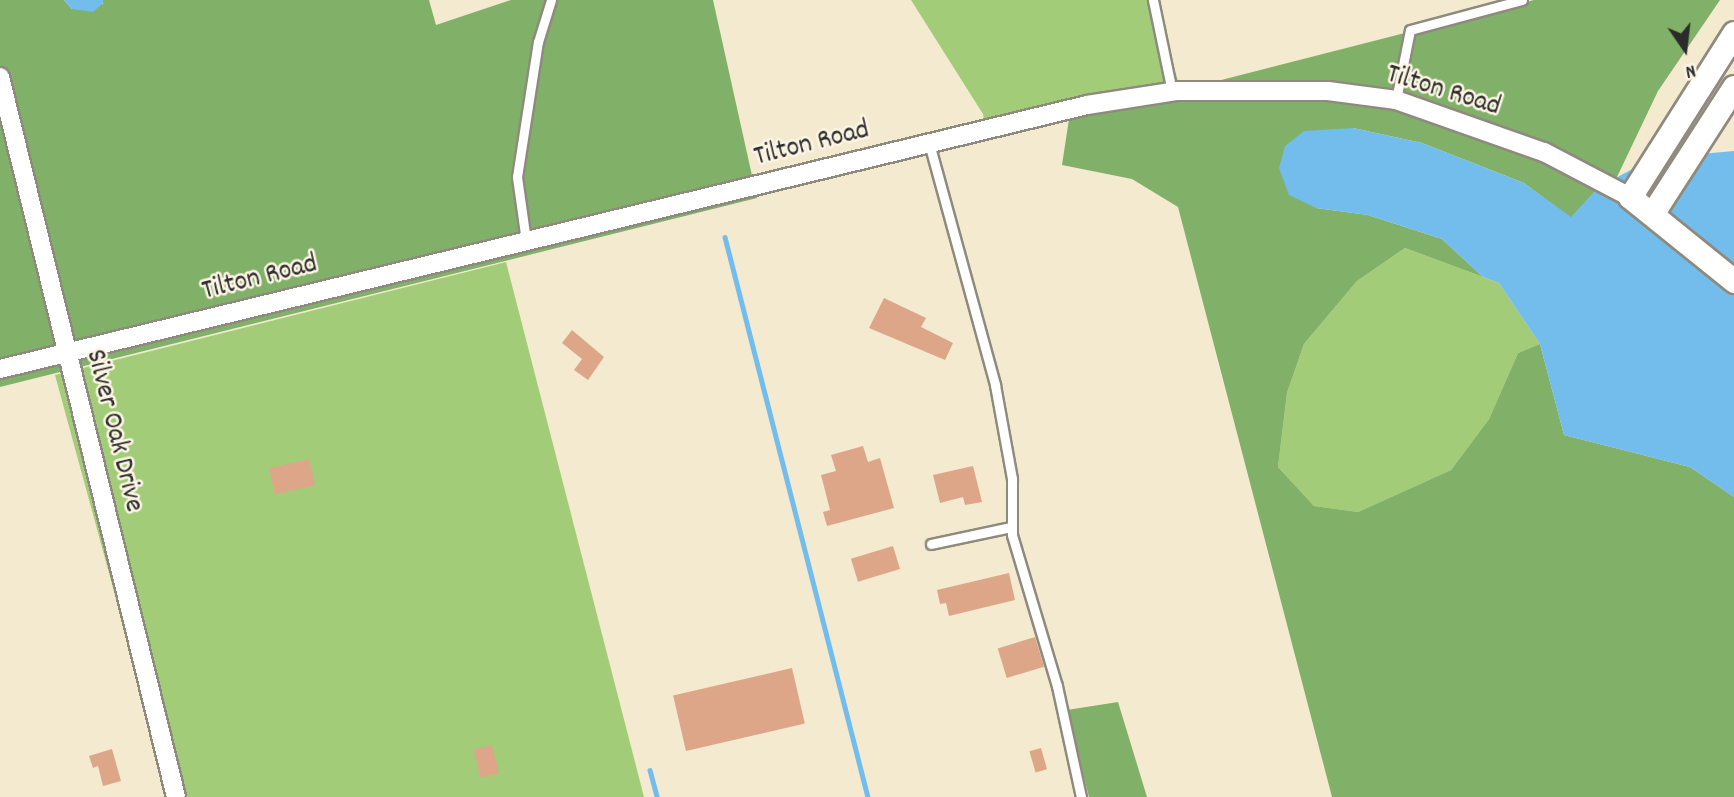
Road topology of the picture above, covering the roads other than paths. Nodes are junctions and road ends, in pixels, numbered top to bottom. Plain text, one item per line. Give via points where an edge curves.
1 (551, 0) edge
2 (1153, 0) edge
3 (1522, 0) edge
4 (1734, 33) edge
5 (0, 78) edge
6 (1734, 87) edge
7 (1172, 92) junction
8 (1396, 100) junction
9 (929, 143) junction
10 (1630, 197) junction
11 (1652, 214) junction
12 (526, 242) junction
13 (1734, 281) edge
14 (67, 353) junction
15 (0, 369) edge
16 (1011, 527) junction
17 (931, 544) dead end
18 (176, 797) edge
19 (1082, 797) edge

1 - 12 lane via 538,42 517,177
2 - 7 lane
3 - 8 lane via 1410,30
4 - 10 street
5 - 14 street, Silver Oak Drive
6 - 11 street
7 - 8 street, Tilton Road via 1248,88
7 - 9 street, Tilton Road via 1087,105
8 - 10 street, Tilton Road via 1544,152
9 - 12 street, Tilton Road
9 - 16 lane via 995,385 1012,480
10 - 11 street
11 - 13 street
12 - 14 street, Tilton Road
14 - 15 street, Tilton Road
14 - 18 street, Silver Oak Drive
16 - 17 lane
16 - 19 lane via 1057,686

